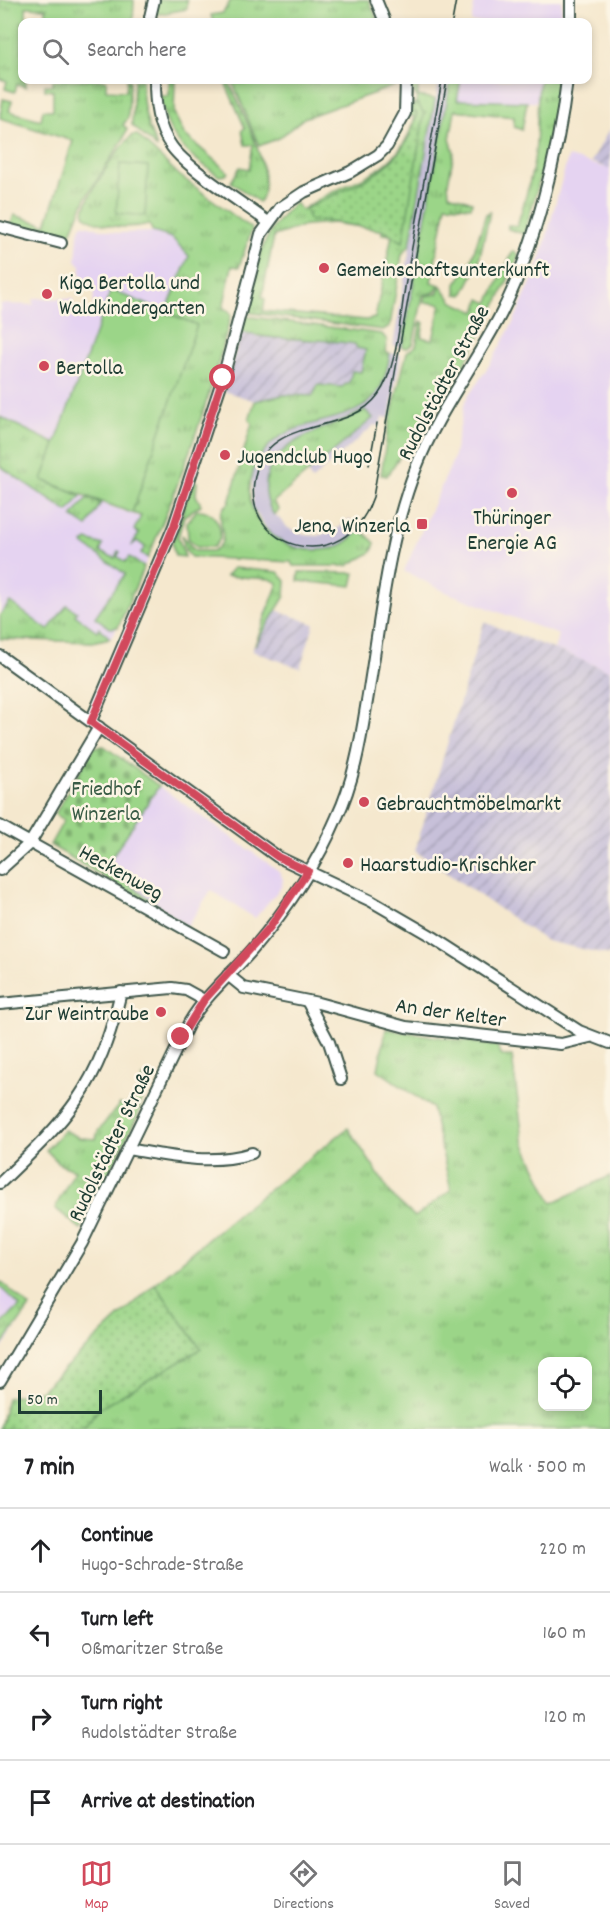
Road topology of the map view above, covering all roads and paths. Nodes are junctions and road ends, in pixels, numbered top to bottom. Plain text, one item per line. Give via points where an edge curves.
1 (154, 0) edge
2 (376, 0) edge
3 (571, 0) edge
4 (150, 18) edge
5 (383, 18) edge
6 (571, 18) edge
7 (155, 84) edge
8 (406, 84) edge
9 (566, 84) edge
10 (268, 222) junction
11 (0, 226) edge
12 (61, 243) dead end
13 (0, 656) edge
14 (95, 724) junction
15 (0, 826) edge
16 (30, 843) junction
17 (0, 870) edge
18 (308, 871) junction
19 (224, 951) dead end
20 (228, 975) junction
21 (121, 992) junction
22 (204, 1000) junction
23 (307, 1001) junction
24 (0, 1004) edge
25 (590, 1037) junction
26 (610, 1043) edge
27 (341, 1079) dead end
28 (128, 1149) junction
29 (252, 1153) dead end
30 (0, 1183) edge
31 (0, 1381) edge

1 - 4 street
2 - 5 street
3 - 6 street
7 - 10 street via 158,116 172,147
8 - 10 street via 402,122 378,155 304,192 280,208
9 - 18 street, Rudolstädter Straße via 556,148 520,272 501,314 434,427 406,495 390,561 356,763 338,817
10 - 14 street via 256,246 223,378 174,526
11 - 12 street
13 - 14 street
14 - 16 street
14 - 18 street via 278,857
15 - 16 street, Heckenweg
16 - 17 street
16 - 19 street, Heckenweg
18 - 20 street, Rudolstädter Straße via 270,927
18 - 25 street via 433,937
20 - 22 street, Rudolstädter Straße
20 - 23 street, An der Kelter via 244,988
21 - 22 street via 186,990
21 - 24 street
21 - 30 street via 106,1045 82,1095 52,1133
22 - 28 street, Rudolstädter Straße via 181,1037
23 - 25 street, An der Kelter via 406,1027 457,1035 561,1044
23 - 27 street via 329,1042
25 - 26 street
28 - 29 street via 211,1160
28 - 31 street, Rudolstädter Straße via 82,1243

